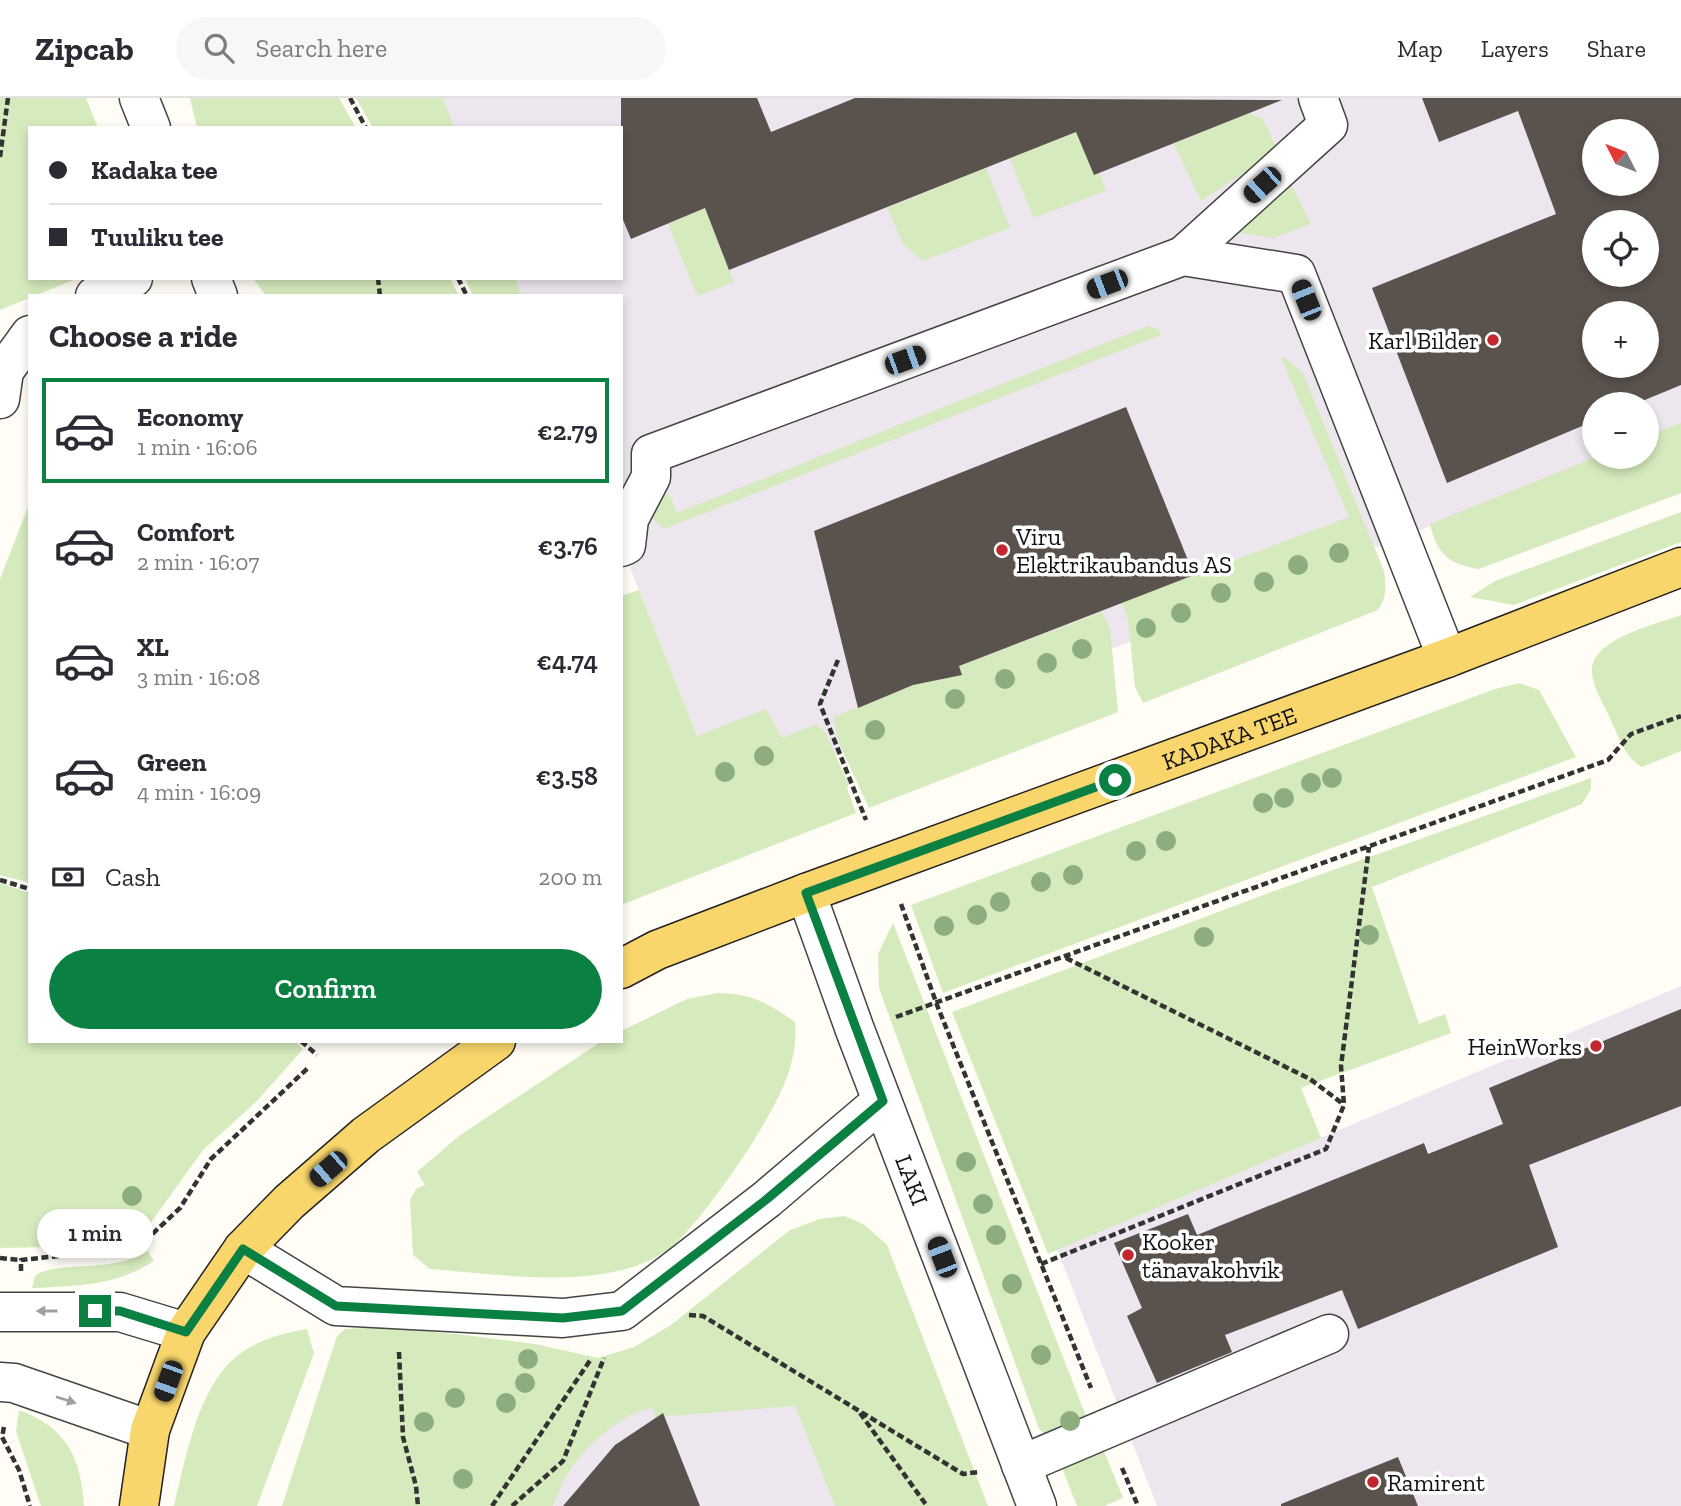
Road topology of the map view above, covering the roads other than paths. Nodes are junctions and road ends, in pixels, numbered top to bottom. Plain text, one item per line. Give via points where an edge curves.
1 (139, 98) edge
2 (1318, 98) edge
3 (150, 126) edge
4 (1183, 256) junction
5 (129, 280) edge
6 (99, 294) edge
7 (28, 338) edge
8 (1, 380) edge
9 (623, 546) edge
10 (1681, 567) edge
11 (1447, 658) junction
12 (806, 893) junction
13 (623, 968) edge
14 (493, 1043) edge
15 (883, 1101) junction
16 (243, 1249) junction
17 (0, 1312) edge
18 (186, 1332) junction
19 (1329, 1334) dead end
20 (3, 1400) edge
21 (150, 1430) junction
22 (1021, 1465) junction
23 (139, 1506) edge
24 (1037, 1506) edge

1 - 3 street
2 - 4 street via 1328,125
4 - 9 street via 651,454 651,477 629,519
4 - 11 street via 1296,274
5 - 6 street
7 - 8 street
10 - 11 main road, KADAKA TEE
11 - 12 main road, KADAKA TEE
12 - 13 main road, KADAKA TEE via 657,950
12 - 15 street, LAKI
14 - 16 main road via 366,1135
15 - 16 street via 767,1199 622,1311 563,1318 336,1306
15 - 22 street, LAKI
16 - 18 main road
18 -> 17 street via 120,1311
18 - 21 main road
19 - 22 street
20 -> 21 street via 13,1383
21 - 23 main road
22 - 24 street, LAKI

